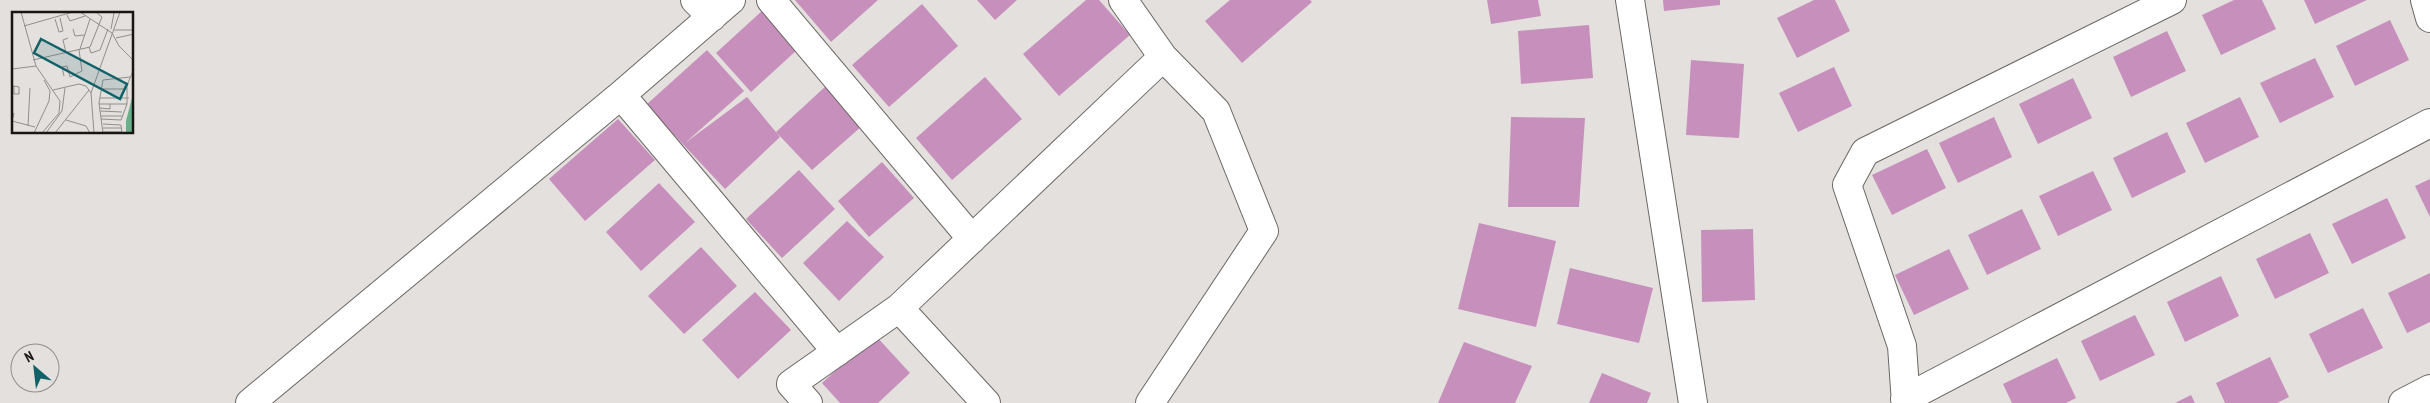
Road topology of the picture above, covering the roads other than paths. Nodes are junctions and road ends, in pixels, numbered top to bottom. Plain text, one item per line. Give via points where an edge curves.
1 (771, 0) edge
2 (1123, 0) edge
3 (1630, 0) edge
4 (2172, 0) edge
5 (2425, 0) edge
6 (712, 6) edge
7 (2430, 18) edge
8 (1163, 57) junction
9 (621, 95) junction
10 (2430, 123) edge
11 (972, 239) junction
12 (899, 308) junction
13 (837, 352) junction
14 (2430, 389) edge
15 (1906, 401) edge
16 (250, 403) edge
17 (808, 403) edge
18 (986, 403) edge
19 (1150, 403) edge
20 (1693, 403) edge
21 (2403, 403) edge

1 - 11 street
2 - 8 street
3 - 20 street
4 - 15 street via 1865,152 1846,185 1902,346
5 - 7 street
6 - 9 street
8 - 11 street
8 - 19 street via 1216,111 1264,231
9 - 13 street
9 - 16 street
10 - 15 street
11 - 12 street
12 - 13 street
12 - 18 street
13 - 17 street via 791,384
14 - 21 street

